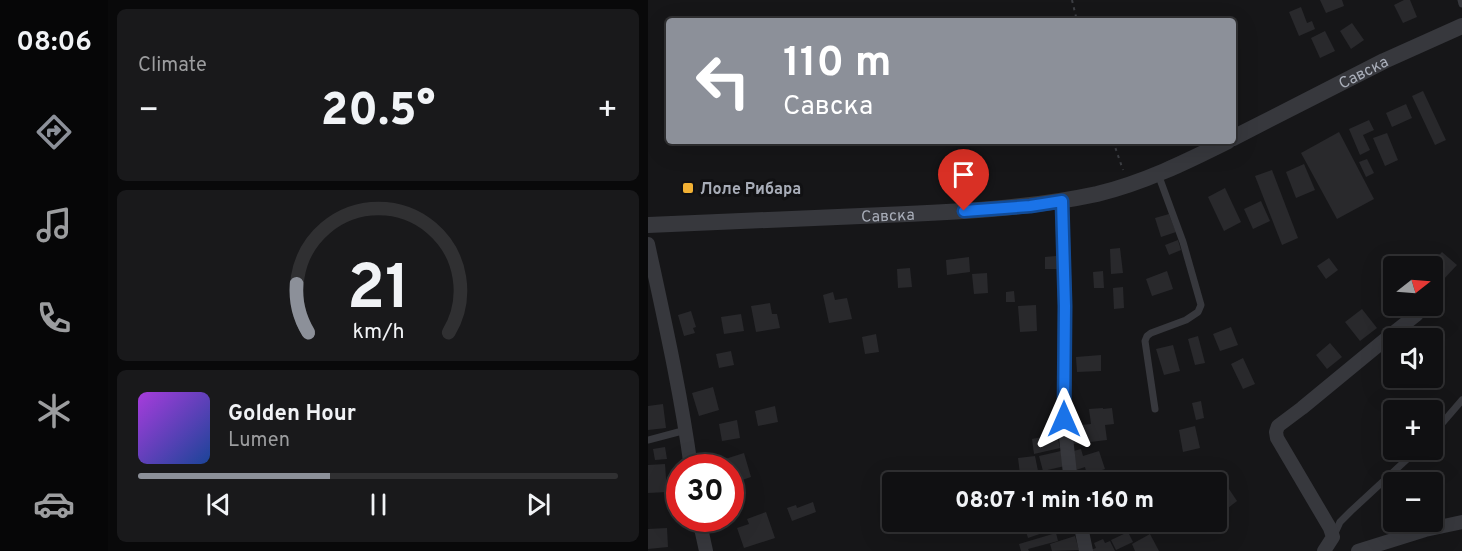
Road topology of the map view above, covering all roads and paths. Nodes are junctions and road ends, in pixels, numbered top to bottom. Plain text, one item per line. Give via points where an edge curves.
1 (1072, 0) edge
2 (1076, 18) edge
3 (1462, 26) edge
4 (1236, 136) edge
5 (1114, 144) edge
6 (1222, 144) edge
7 (1158, 174) junction
8 (1128, 184) junction
9 (1062, 201) junction
10 (648, 225) edge
11 (648, 244) edge
12 (1415, 316) edge
13 (1462, 400) edge
14 (1155, 409) dead end
15 (1443, 422) edge
16 (686, 430) junction
17 (648, 440) edge
18 (690, 454) edge
19 (1407, 460) edge
20 (1070, 472) edge
21 (1462, 522) edge
22 (702, 532) edge
23 (1082, 532) edge
24 (1333, 537) junction
25 (706, 551) edge
26 (1086, 551) edge
27 (1324, 551) edge
28 (1358, 551) edge

1 - 2 path
3 - 4 street, Савска
5 - 8 path
6 - 7 street, Савска
7 - 8 street, Савска
7 - 14 lane via 1201,304 1198,312 1186,320 1147,336
8 - 9 street, Савска
9 - 10 street, Савска via 942,212
9 - 20 street via 1064,419
11 - 16 street
12 - 24 street via 1278,426 1277,438
13 - 15 lane
16 - 17 lane
16 - 18 street
19 - 24 lane via 1340,522
21 - 28 street
22 - 25 street
23 - 26 street
24 - 27 street

